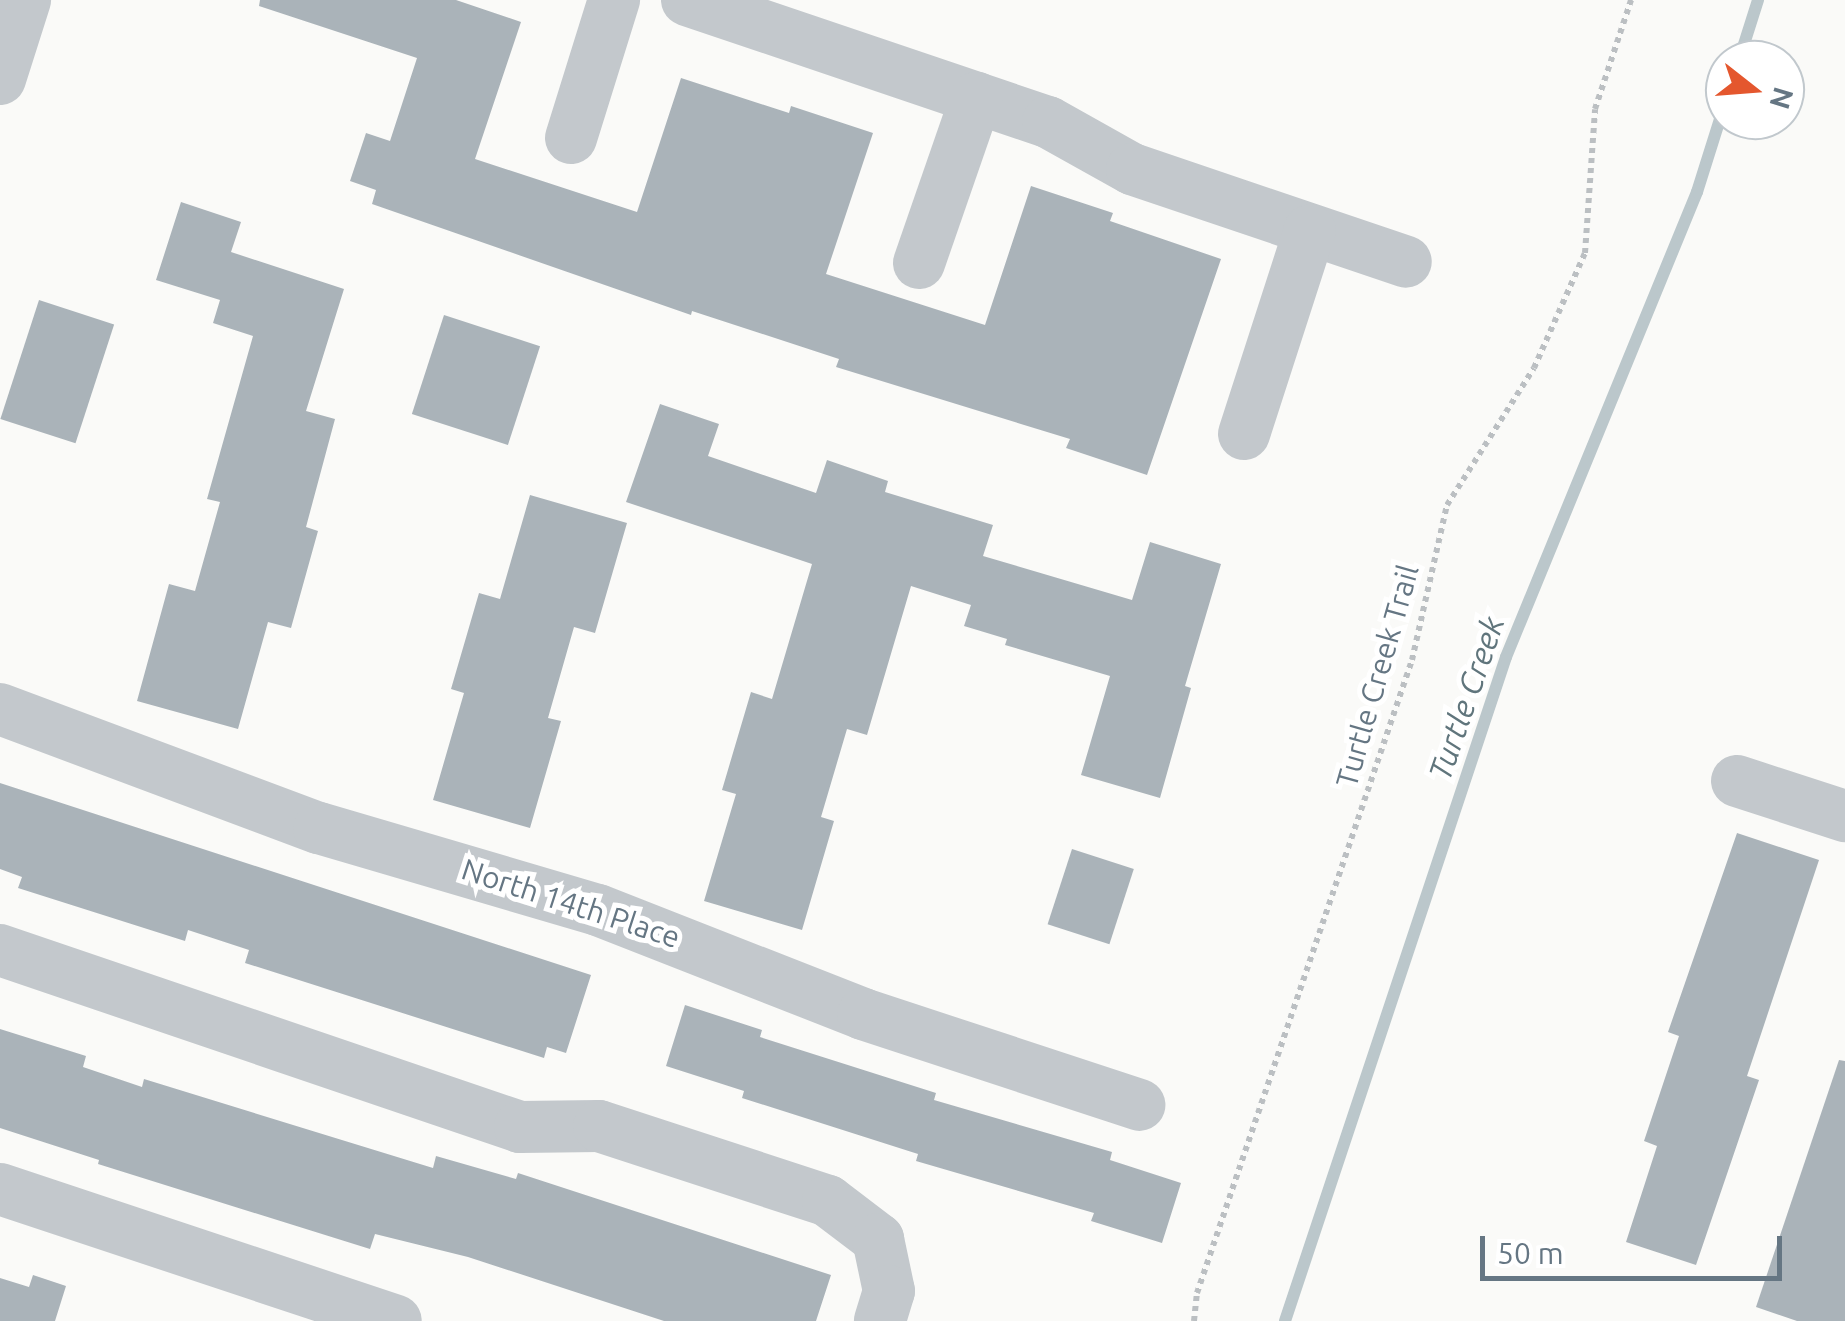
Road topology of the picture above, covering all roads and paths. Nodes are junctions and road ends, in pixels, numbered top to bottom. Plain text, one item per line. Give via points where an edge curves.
1 (25, 0) edge
2 (614, 0) edge
3 (687, 0) edge
4 (1630, 0) edge
5 (0, 79) edge
6 (976, 98) junction
7 (571, 138) dead end
8 (1310, 230) junction
9 (920, 262) dead end
10 (1406, 262) dead end
11 (1244, 434) dead end
12 (0, 710) edge
13 (1737, 781) dead end
14 (1845, 816) edge
15 (0, 950) edge
16 (1140, 1104) dead end
17 (0, 1189) edge
18 (396, 1321) edge
19 (880, 1321) edge
20 (1194, 1321) edge

1 - 5 street
2 - 7 street
3 - 6 street
4 - 20 path, Turtle Creek Trail via 1595,110 1585,253 1534,368 1447,505 1412,660 1197,1292
6 - 8 street via 1048,122 1132,168
6 - 9 street
8 - 10 street
8 - 11 street
12 - 16 street, North 14th Place via 319,828 598,910 863,1014
13 - 14 street
15 - 19 street via 520,1127 599,1126 828,1201 878,1239 889,1291
17 - 18 street

